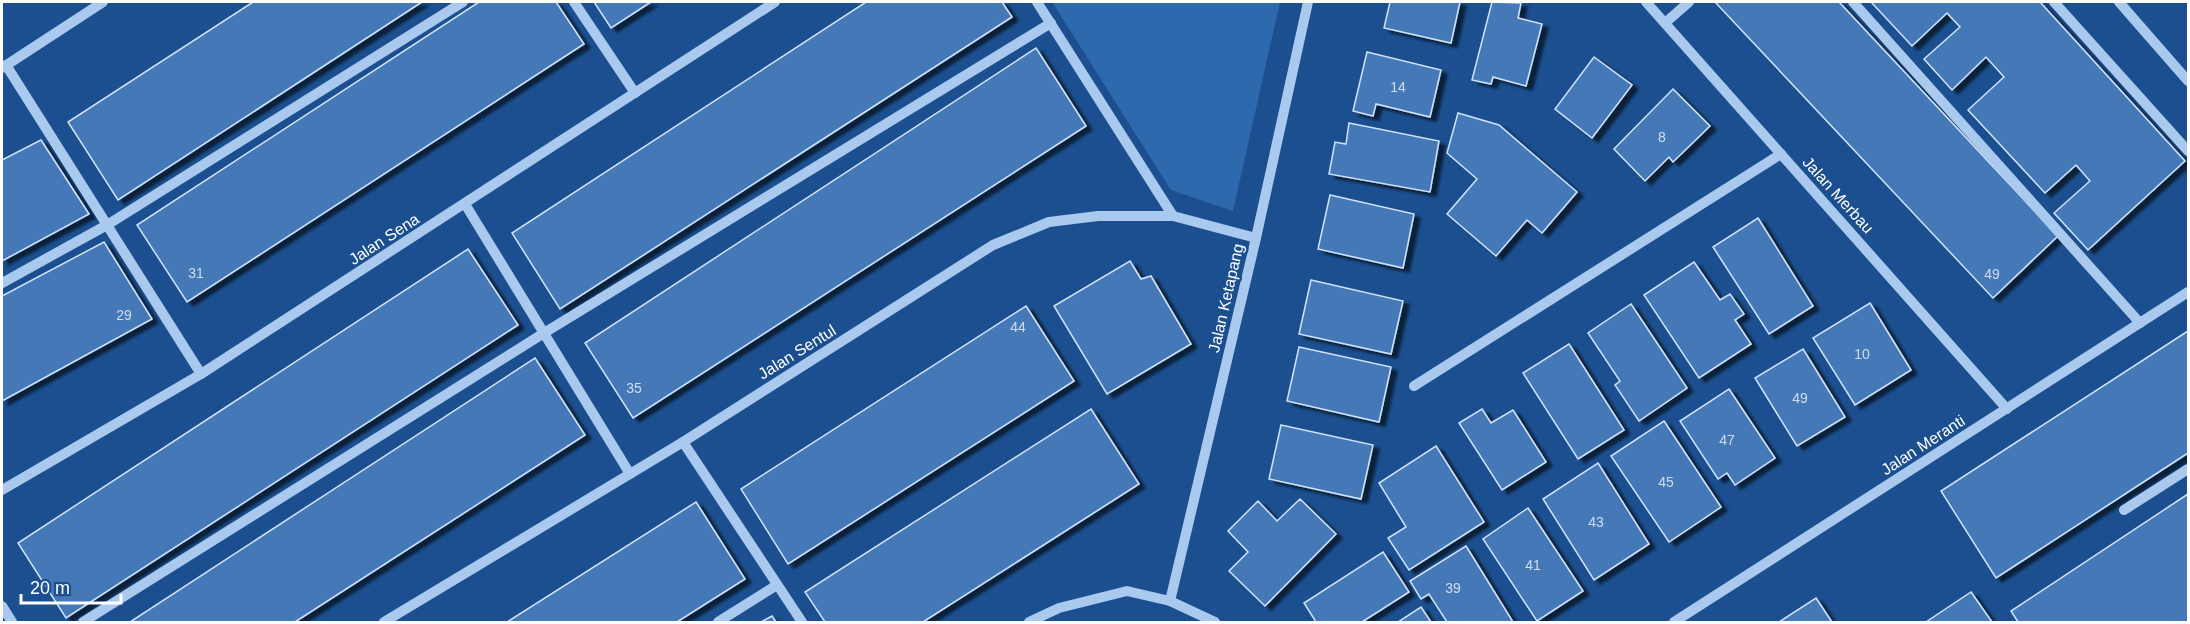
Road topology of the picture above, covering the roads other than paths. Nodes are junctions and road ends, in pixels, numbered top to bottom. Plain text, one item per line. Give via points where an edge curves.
1 (103, 2) edge
2 (463, 2) edge
3 (574, 2) edge
4 (775, 2) edge
5 (1037, 2) edge
6 (1308, 2) edge
7 (1646, 2) edge
8 (1689, 2) edge
9 (1853, 2) edge
10 (2054, 2) edge
11 (2119, 2) edge
12 (1051, 23) junction
13 (1665, 23) junction
14 (4, 66) edge
15 (2188, 81) edge
16 (635, 93) junction
17 (2188, 151) edge
18 (1781, 154) junction
19 (465, 204) junction
20 (1173, 216) junction
21 (107, 225) junction
22 (1256, 238) junction
23 (2, 283) edge
24 (2188, 292) edge
25 (2140, 323) junction
26 (544, 333) junction
27 (201, 374) junction
28 (1414, 386) dead end
29 (2007, 409) junction
30 (683, 442) junction
31 (2188, 469) edge
32 (630, 474) junction
33 (2, 490) edge
34 (2124, 510) dead end
35 (777, 585) junction
36 (1170, 601) junction
37 (2, 606) edge
38 (12, 622) edge
39 (84, 622) edge
40 (384, 622) edge
41 (718, 622) edge
42 (801, 622) edge
43 (1029, 622) edge
44 (1215, 622) edge
45 (1674, 622) edge

1 - 14 street
2 - 21 street
3 - 16 street
4 - 16 street, Jalan Sena
5 - 12 street
6 - 22 street, Jalan Ketapang
7 - 13 street, Jalan Merbau
8 - 13 street
9 - 25 street
10 - 17 street
11 - 15 street
12 - 20 street
12 - 26 street
13 - 18 street, Jalan Merbau
14 - 21 street
16 - 19 street, Jalan Sena
18 - 28 street
18 - 29 street, Jalan Merbau
19 - 26 street
19 - 27 street, Jalan Sena
20 - 22 street, Jalan Sentul
20 - 30 street, Jalan Sentul via 1098,216 1049,222 993,245
21 - 23 street
21 - 27 street
22 - 36 street, Jalan Ketapang
24 - 25 street, Jalan Meranti
25 - 29 street, Jalan Meranti
26 - 32 street
26 - 39 street
27 - 33 street, Jalan Sena
29 - 45 street, Jalan Meranti
30 - 32 street, Jalan Sentul
30 - 35 street
31 - 34 street
32 - 40 street, Jalan Sentul
35 - 41 street
35 - 42 street
36 - 43 street via 1126,591 1059,609
36 - 44 street
37 - 38 street

